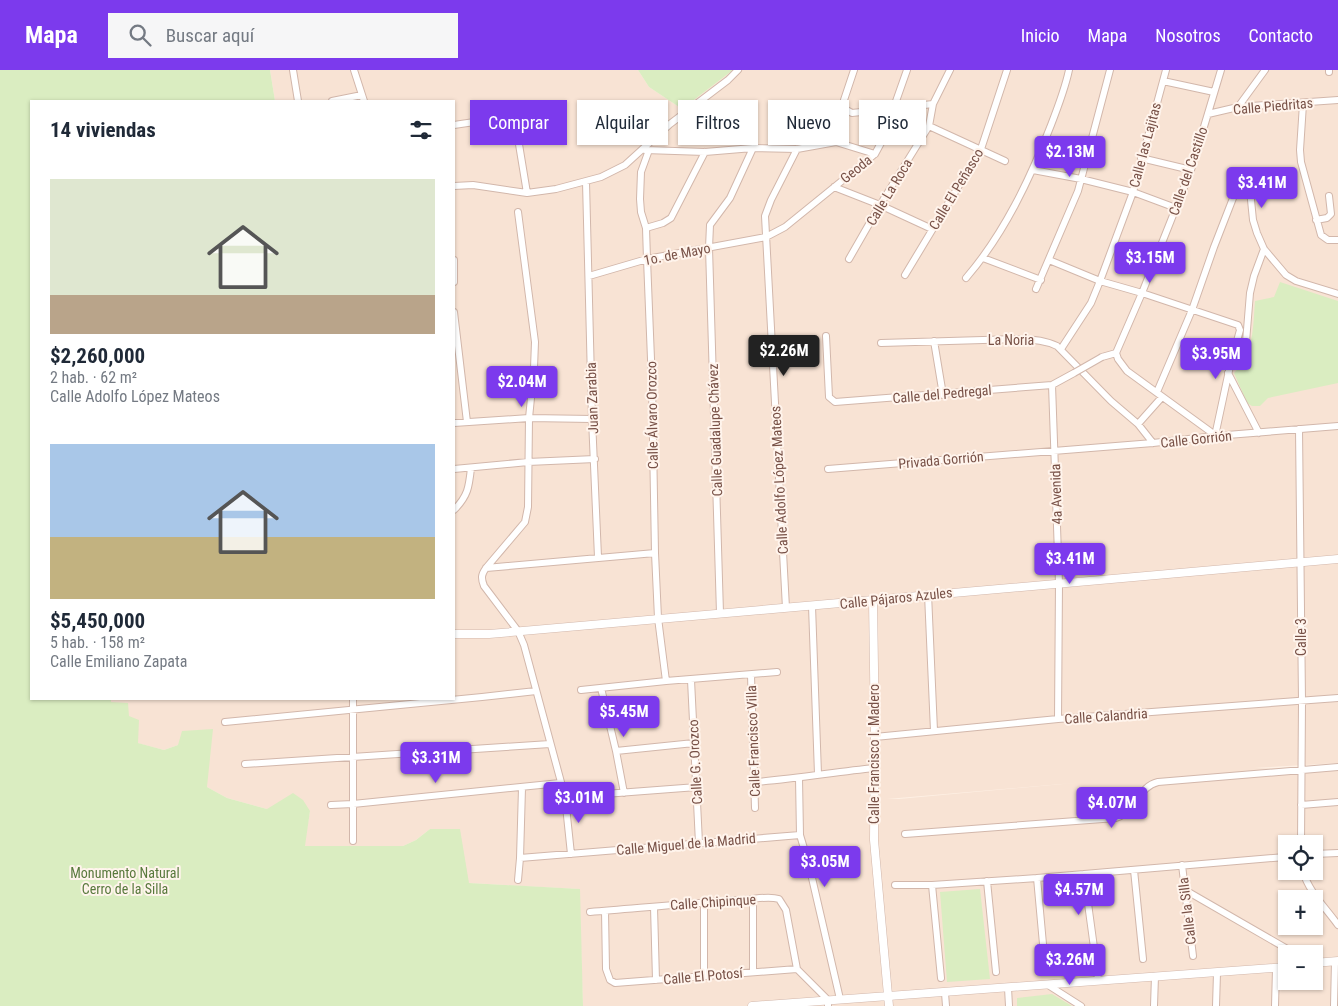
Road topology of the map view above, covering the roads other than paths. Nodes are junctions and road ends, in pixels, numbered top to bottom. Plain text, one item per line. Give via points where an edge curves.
1 (293, 70) edge
2 (354, 70) edge
3 (738, 70) edge
4 (854, 70) edge
5 (907, 70) edge
6 (950, 70) edge
7 (1007, 70) edge
8 (1069, 70) edge
9 (1110, 70) edge
10 (1166, 70) edge
11 (1221, 70) edge
12 (1265, 70) edge
13 (1163, 81) junction
14 (1214, 92) junction
15 (1248, 93) junction
16 (363, 98) edge
17 (298, 100) edge
18 (342, 100) edge
19 (896, 100) edge
20 (1338, 100) edge
21 (933, 104) junction
22 (1304, 104) junction
23 (926, 105) edge
24 (1253, 106) junction
25 (1238, 107) junction
26 (859, 112) edge
27 (1208, 114) junction
28 (455, 125) edge
29 (929, 126) junction
30 (880, 145) edge
31 (753, 148) junction
32 (797, 149) junction
33 (981, 149) junction
34 (641, 150) junction
35 (649, 150) junction
36 (705, 152) junction
37 (875, 154) junction
38 (1142, 158) junction
39 (1005, 161) dead end
40 (1033, 170) junction
41 (1191, 170) junction
42 (1081, 179) junction
43 (586, 182) junction
44 (455, 186) edge
45 (834, 188) junction
46 (1133, 192) junction
47 (528, 193) junction
48 (1329, 196) dead end
49 (880, 205) junction
50 (1176, 208) junction
51 (518, 212) dead end
52 (1316, 220) junction
53 (646, 228) junction
54 (932, 229) junction
55 (766, 237) junction
56 (1338, 240) edge
57 (709, 248) junction
58 (1264, 249) junction
59 (983, 258) junction
60 (647, 259) junction
61 (849, 259) dead end
62 (1049, 260) junction
63 (905, 275) dead end
64 (589, 276) junction
65 (966, 278) dead end
66 (1041, 280) junction
67 (1100, 280) junction
68 (1036, 289) dead end
69 (1142, 293) junction
70 (1338, 294) edge
71 (1192, 310) junction
72 (455, 320) edge
73 (826, 336) dead end
74 (934, 342) junction
75 (881, 343) dead end
76 (1061, 350) junction
77 (1116, 353) junction
78 (1229, 369) junction
79 (1052, 385) junction
80 (943, 394) junction
81 (1160, 394) junction
82 (529, 418) junction
83 (592, 419) junction
84 (467, 422) junction
85 (455, 423) edge
86 (1138, 424) junction
87 (1338, 426) edge
88 (1299, 430) junction
89 (1259, 433) junction
90 (1215, 436) junction
91 (1153, 443) junction
92 (1054, 451) junction
93 (595, 459) junction
94 (528, 462) junction
95 (470, 468) junction
96 (455, 469) edge
97 (828, 469) dead end
98 (455, 509) edge
99 (655, 553) junction
100 (598, 557) junction
101 (1338, 559) edge
102 (1301, 562) junction
103 (486, 568) junction
104 (1059, 583) junction
105 (928, 594) junction
106 (873, 600) junction
107 (812, 606) junction
108 (786, 608) junction
109 (720, 613) junction
110 (658, 618) junction
111 (518, 631) junction
112 (455, 634) edge
113 (777, 672) dead end
114 (750, 675) junction
115 (691, 680) junction
116 (666, 681) junction
117 (601, 688) junction
118 (536, 690) junction
119 (581, 690) dead end
120 (1338, 698) edge
121 (455, 699) edge
122 (353, 700) edge
123 (445, 700) edge
124 (1302, 701) junction
125 (354, 710) junction
126 (1058, 719) junction
127 (225, 722) dead end
128 (934, 731) junction
129 (875, 737) junction
130 (694, 743) junction
131 (550, 744) junction
132 (616, 751) junction
133 (353, 756) junction
134 (245, 764) dead end
135 (1338, 767) edge
136 (874, 768) junction
137 (1301, 770) junction
138 (818, 774) junction
139 (799, 778) junction
140 (755, 782) junction
141 (560, 783) junction
142 (697, 787) junction
143 (522, 788) junction
144 (624, 792) junction
145 (565, 797) junction
146 (1338, 802) edge
147 (353, 804) junction
148 (331, 805) dead end
149 (1301, 805) junction
150 (755, 808) dead end
151 (905, 834) dead end
152 (800, 835) junction
153 (1301, 835) edge
154 (353, 841) dead end
155 (699, 843) junction
156 (1338, 853) edge
157 (572, 854) junction
158 (1323, 854) edge
159 (520, 858) junction
160 (1278, 858) edge
161 (1182, 866) junction
162 (1134, 870) junction
163 (1084, 874) junction
164 (1037, 878) junction
165 (518, 880) dead end
166 (1306, 880) edge
167 (987, 881) junction
168 (895, 885) dead end
169 (932, 885) junction
170 (1185, 890) junction
171 (753, 900) junction
172 (704, 902) junction
173 (654, 907) junction
174 (605, 911) junction
175 (590, 912) dead end
176 (1338, 925) edge
177 (1280, 945) edge
178 (1193, 956) dead end
179 (1143, 959) dead end
180 (1336, 961) edge
181 (1323, 962) edge
182 (1045, 966) dead end
183 (797, 968) junction
184 (1276, 969) joint
185 (753, 972) junction
186 (996, 972) dead end
187 (1217, 973) junction
188 (704, 975) junction
189 (1155, 976) junction
190 (941, 978) dead end
191 (656, 980) junction
192 (1098, 980) junction
193 (1048, 984) junction
194 (1008, 988) junction
195 (945, 993) junction
196 (889, 997) junction
197 (840, 999) junction
198 (828, 1003) edge
199 (768, 1005) edge
200 (752, 1006) edge
201 (889, 1006) edge
202 (946, 1006) edge
203 (1009, 1006) edge
204 (1081, 1006) edge
205 (1154, 1006) edge
206 (1216, 1006) edge
207 (1275, 1006) edge
208 (1334, 1006) edge

1 - 17 street
2 - 16 street
3 - 34 street
4 - 26 street via 844,100 845,108 852,113
5 - 19 street, Geoda
6 - 21 street, Calle La Roca
7 - 33 street, Calle El Peñasco
8 - 40 street
9 - 42 street
10 - 13 street, Calle las Lajitas
11 - 14 street, Calle del Castillo
12 - 15 street
13 - 14 street
13 - 38 street, Calle las Lajitas
14 - 27 street, Calle del Castillo
15 - 24 street
15 - 25 street
16 - 18 street
20 - 22 street, Calle Piedritas
21 - 23 street
21 - 29 street, Calle La Roca
22 - 24 street, Calle Piedritas
22 - 52 street via 1300,150
24 - 25 street, Calle Piedritas
25 - 27 street, Calle Piedritas
27 - 41 street, Calle del Castillo
28 - 47 street via 512,117 517,124
29 - 33 street
29 - 49 street, Calle La Roca
30 - 37 street, Geoda
31 - 32 street
31 - 36 street
31 - 57 street, Calle Guadalupe Chávez via 730,198 710,225
32 - 37 street via 836,142
32 - 55 street, Calle Adolfo López Mateos via 765,216
33 - 39 street
33 - 54 street, Calle El Peñasco
34 - 35 street
34 - 43 street via 615,171
35 - 36 street
35 - 53 street, Calle Álvaro Orozco via 640,185 641,212
36 - 53 street via 672,218
37 - 45 street, Geoda
38 - 41 street
38 - 46 street, Calle las Lajitas
40 - 42 street
40 - 59 street
41 - 50 street, Calle del Castillo
42 - 46 street
42 - 62 street
43 - 47 street
43 - 64 street, Juan Zarabia
44 - 47 street via 473,185
45 - 49 street
45 - 55 street, Geoda via 785,227
46 - 50 street
46 - 67 street, Calle las Lajitas
48 - 52 street via 1331,214
49 - 54 street
49 - 61 street, Calle La Roca
50 - 69 street, Calle del Castillo
51 - 82 street via 535,342
52 - 56 street via 1321,235 1328,240
53 - 60 street, Calle Álvaro Orozco
54 - 63 street, Calle El Peñasco
55 - 57 street, 1o. de Mayo
55 - 108 street, Calle Adolfo López Mateos
57 - 60 street, 1o. de Mayo
57 - 109 street, Calle Guadalupe Chávez
58 - 70 street via 1290,278
58 - 71 street via 1253,220 1250,190 1245,186 1235,193
58 - 78 street via 1250,293 1245,354
59 - 65 street
59 - 66 street
60 - 64 street, 1o. de Mayo
60 - 99 street, Calle Álvaro Orozco
62 - 66 street
62 - 67 street
64 - 83 street, Juan Zarabia
66 - 68 street
67 - 69 street
67 - 76 street, Calle las Lajitas
69 - 71 street
69 - 77 street, Calle del Castillo
71 - 78 street via 1238,325 1240,330
71 - 81 street
72 - 84 street
73 - 80 street, Calle del Pedregal via 829,397 833,402
74 - 75 street, La Noria
74 - 76 street, La Noria via 1029,339 1051,343
74 - 80 street
76 - 86 street, La Noria
77 - 79 street, bridge
77 - 81 street via 1128,371
78 - 89 street
78 - 90 street
79 - 80 street, Calle del Pedregal
79 - 92 street, 4a Avenida
81 - 86 street
81 - 90 street
82 - 83 street
82 - 84 street
82 - 94 street
83 - 93 street, Juan Zarabia
84 - 85 street
86 - 91 street, La Noria
87 - 88 street, Calle Gorrión
88 - 89 street, Calle Gorrión
88 - 102 street, Calle 3
89 - 90 street, Calle Gorrión
90 - 91 street, Calle Gorrión
91 - 92 street, Calle Gorrión
92 - 97 street, Privada Gorrión
92 - 104 street, 4a Avenida
93 - 94 street
93 - 100 street, Juan Zarabia
94 - 95 street
94 - 103 street via 525,522
95 - 96 street
95 - 98 street via 466,494
99 - 100 street
99 - 110 street, Calle Álvaro Orozco
100 - 103 street
101 - 102 street, Calle Pájaros Azules
102 - 104 street, Calle Pájaros Azules
102 - 124 street, Calle 3
103 - 111 street via 481,580 484,586
104 - 105 street, Calle Pájaros Azules
104 - 126 street, 4a Avenida
105 - 106 street, Calle Pájaros Azules
105 - 128 street
106 - 107 street, Calle Pájaros Azules
106 - 129 street, Calle Francisco I. Madero
107 - 108 street, Calle Pájaros Azules
107 - 138 street
108 - 109 street, Calle Pájaros Azules
109 - 110 street, Calle Pájaros Azules
110 - 111 street, Calle Pájaros Azules
110 - 116 street, Calle Álvaro Orozco
111 - 112 street, Calle Pájaros Azules
111 - 118 street
113 - 114 street
114 - 115 street
114 - 140 street, Calle Francisco Villa
115 - 116 street
115 - 130 street, Calle G. Orozco
116 - 117 street
117 - 119 street
117 - 132 street
118 - 121 street
118 - 131 street
120 - 124 street, Calle Calandria
122 - 125 street
123 - 125 street
124 - 126 street, Calle Calandria
124 - 137 street, Calle 3
125 - 127 street
125 - 133 street
126 - 128 street, Calle Calandria
128 - 129 street, Calle Calandria
129 - 136 street, Calle Francisco I. Madero
130 - 132 street
130 - 142 street, Calle G. Orozco
131 - 133 street
131 - 141 street
132 - 144 street
133 - 134 street
133 - 147 street
135 - 137 street
136 - 138 street
136 - 196 street, Calle Francisco I. Madero via 874,840
137 - 149 street, Calle 3
137 - 151 street via 1152,783 1128,812 1116,818
138 - 139 street
139 - 140 street
139 - 152 street
140 - 150 street, Calle Francisco Villa
141 - 143 street
141 - 145 street
142 - 144 street
142 - 155 street, Calle G. Orozco
143 - 147 street
143 - 159 street
144 - 145 street
145 - 157 street
146 - 149 street
147 - 148 street
147 - 154 street
149 - 153 street, Calle 3
152 - 155 street, Calle Miguel de la Madrid
152 - 197 street
155 - 157 street, Calle Miguel de la Madrid
156 - 158 street
157 - 159 street, Calle Miguel de la Madrid
159 - 165 street
160 - 161 street
161 - 162 street
161 - 170 street, Calle la Silla
162 - 163 street
162 - 179 street
163 - 164 street
163 - 192 street
164 - 167 street
164 - 182 street
166 - 176 street
167 - 169 street
167 - 186 street
168 - 169 street
169 - 190 street
170 - 177 street
170 - 178 street, Calle la Silla
171 - 172 street, Calle Chipinque
171 - 183 street, Calle Chipinque via 774,898 783,904
171 - 185 street
172 - 173 street, Calle Chipinque
172 - 188 street
173 - 174 street, Calle Chipinque
173 - 191 street
174 - 175 street, Calle Chipinque
174 - 191 street, Calle El Potosí via 606,969 610,980 619,984
180 - 181 street
180 - 208 street
183 - 185 street, Calle El Potosí
183 - 198 street
184 - 187 street
184 - 207 street
185 - 188 street, Calle El Potosí
187 - 189 street
187 - 206 street
188 - 191 street, Calle El Potosí
189 - 192 street
189 - 205 street
192 - 193 street
193 - 194 street
193 - 204 street
194 - 195 street
194 - 203 street
195 - 196 street
195 - 202 street
196 - 197 street
196 - 201 street, Calle Francisco I. Madero
197 - 198 street
198 - 199 street
199 - 200 street

